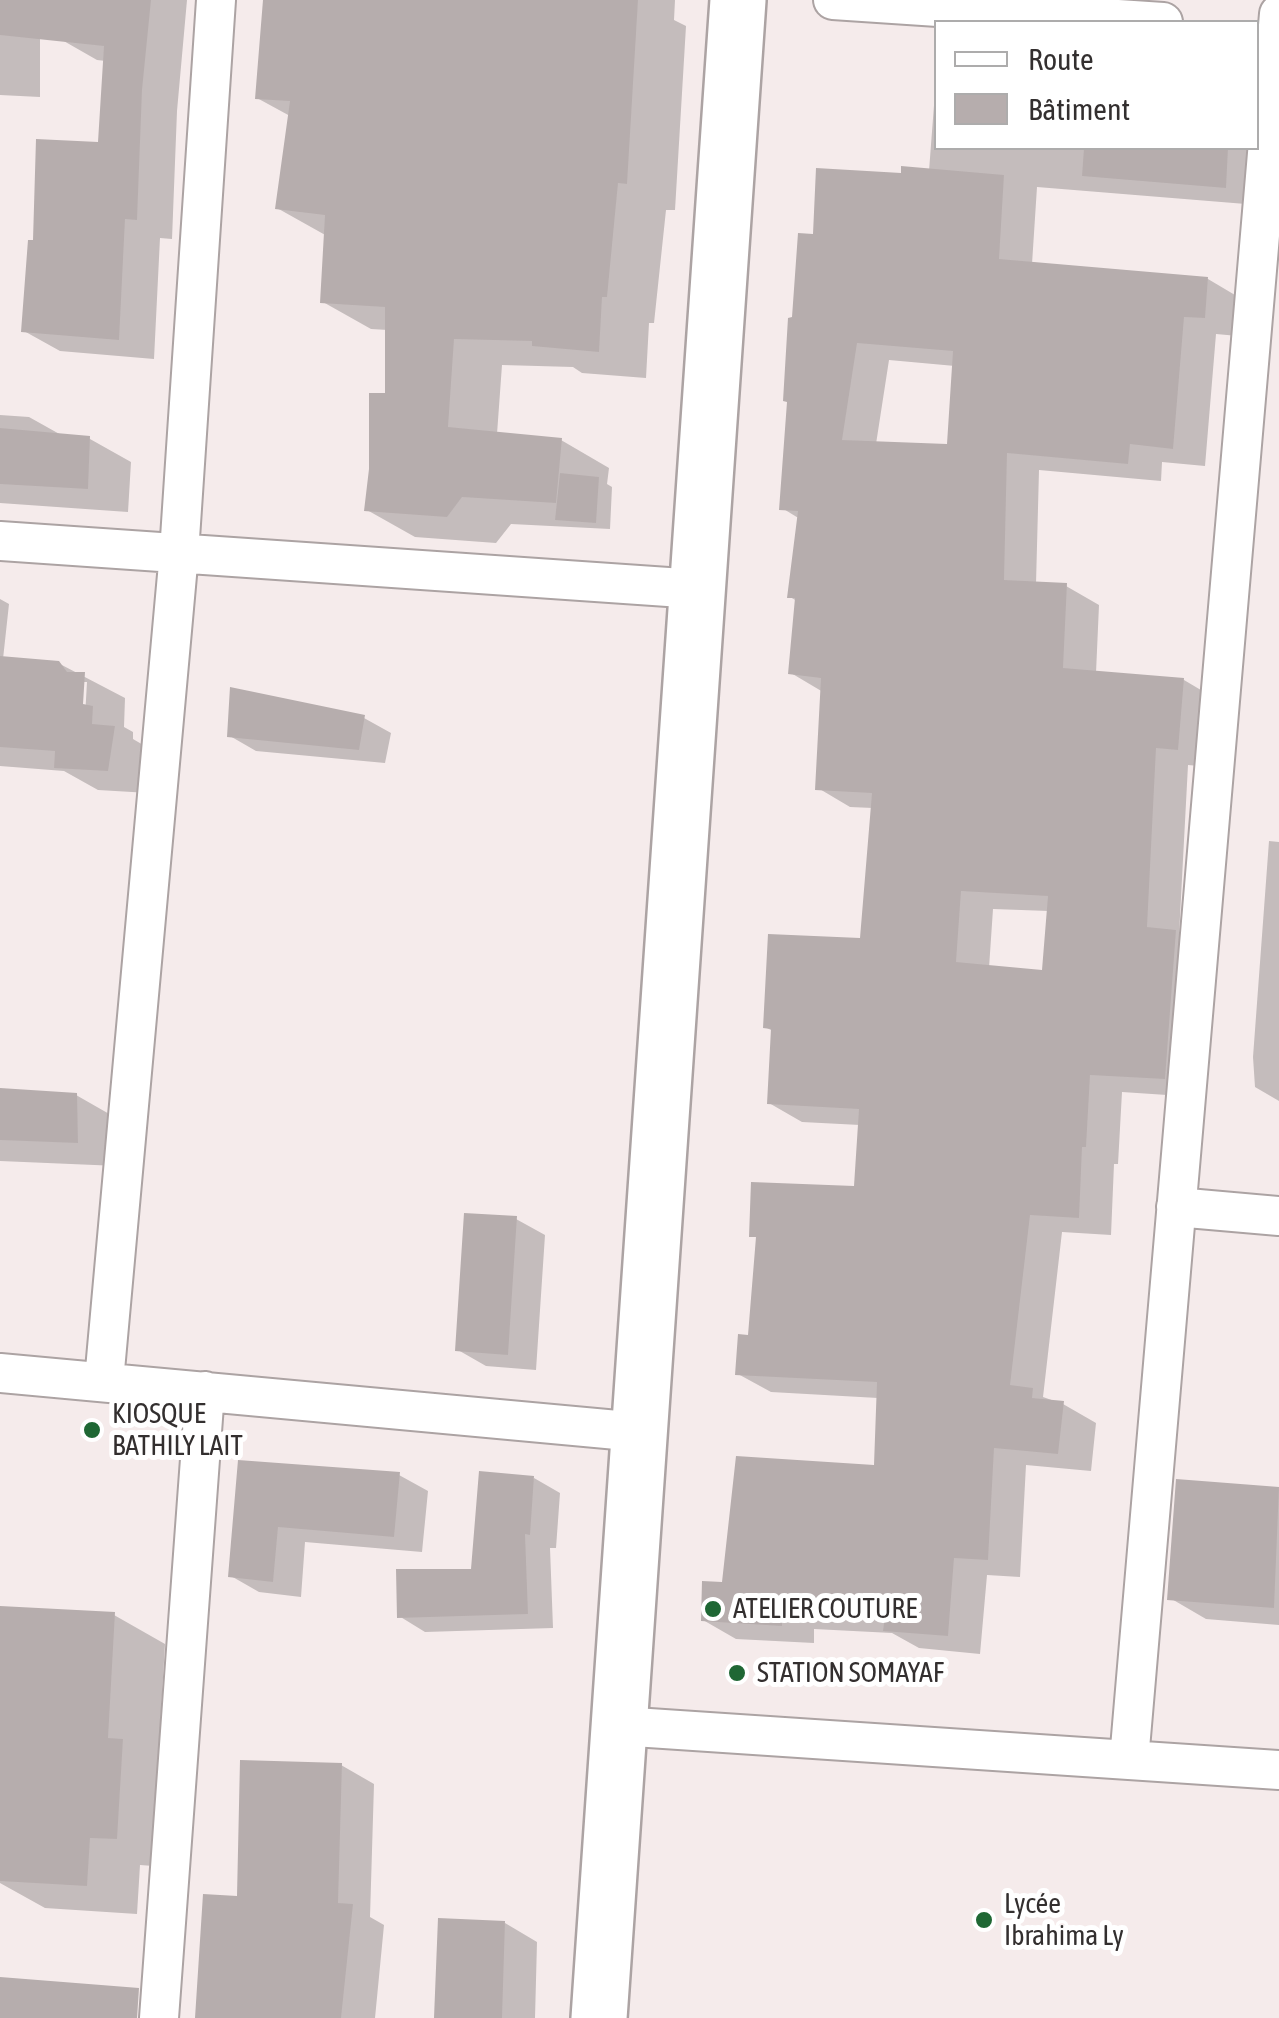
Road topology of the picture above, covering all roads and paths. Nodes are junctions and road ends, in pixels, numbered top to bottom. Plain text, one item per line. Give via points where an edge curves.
1 (216, 0) edge
2 (738, 0) edge
3 (832, 0) edge
4 (1279, 14) edge
5 (1133, 20) edge
6 (1278, 30) edge
7 (0, 542) edge
8 (179, 554) junction
9 (697, 589) junction
10 (1176, 1207) junction
11 (1279, 1216) edge
12 (0, 1373) edge
13 (104, 1381) junction
14 (205, 1391) junction
15 (639, 1432) junction
16 (619, 1726) junction
17 (1129, 1760) junction
18 (1279, 1770) edge
19 (159, 2018) edge
20 (599, 2018) edge

1 - 8 street
2 - 9 main road
3 - 5 street
4 - 6 street
6 - 10 street
7 - 8 street
8 - 9 street
8 - 13 street
9 - 15 main road
10 - 11 street
10 - 17 street
12 - 13 street
13 - 14 street
14 - 15 street
14 - 19 street
15 - 16 main road
16 - 17 street
16 - 20 main road
17 - 18 street

